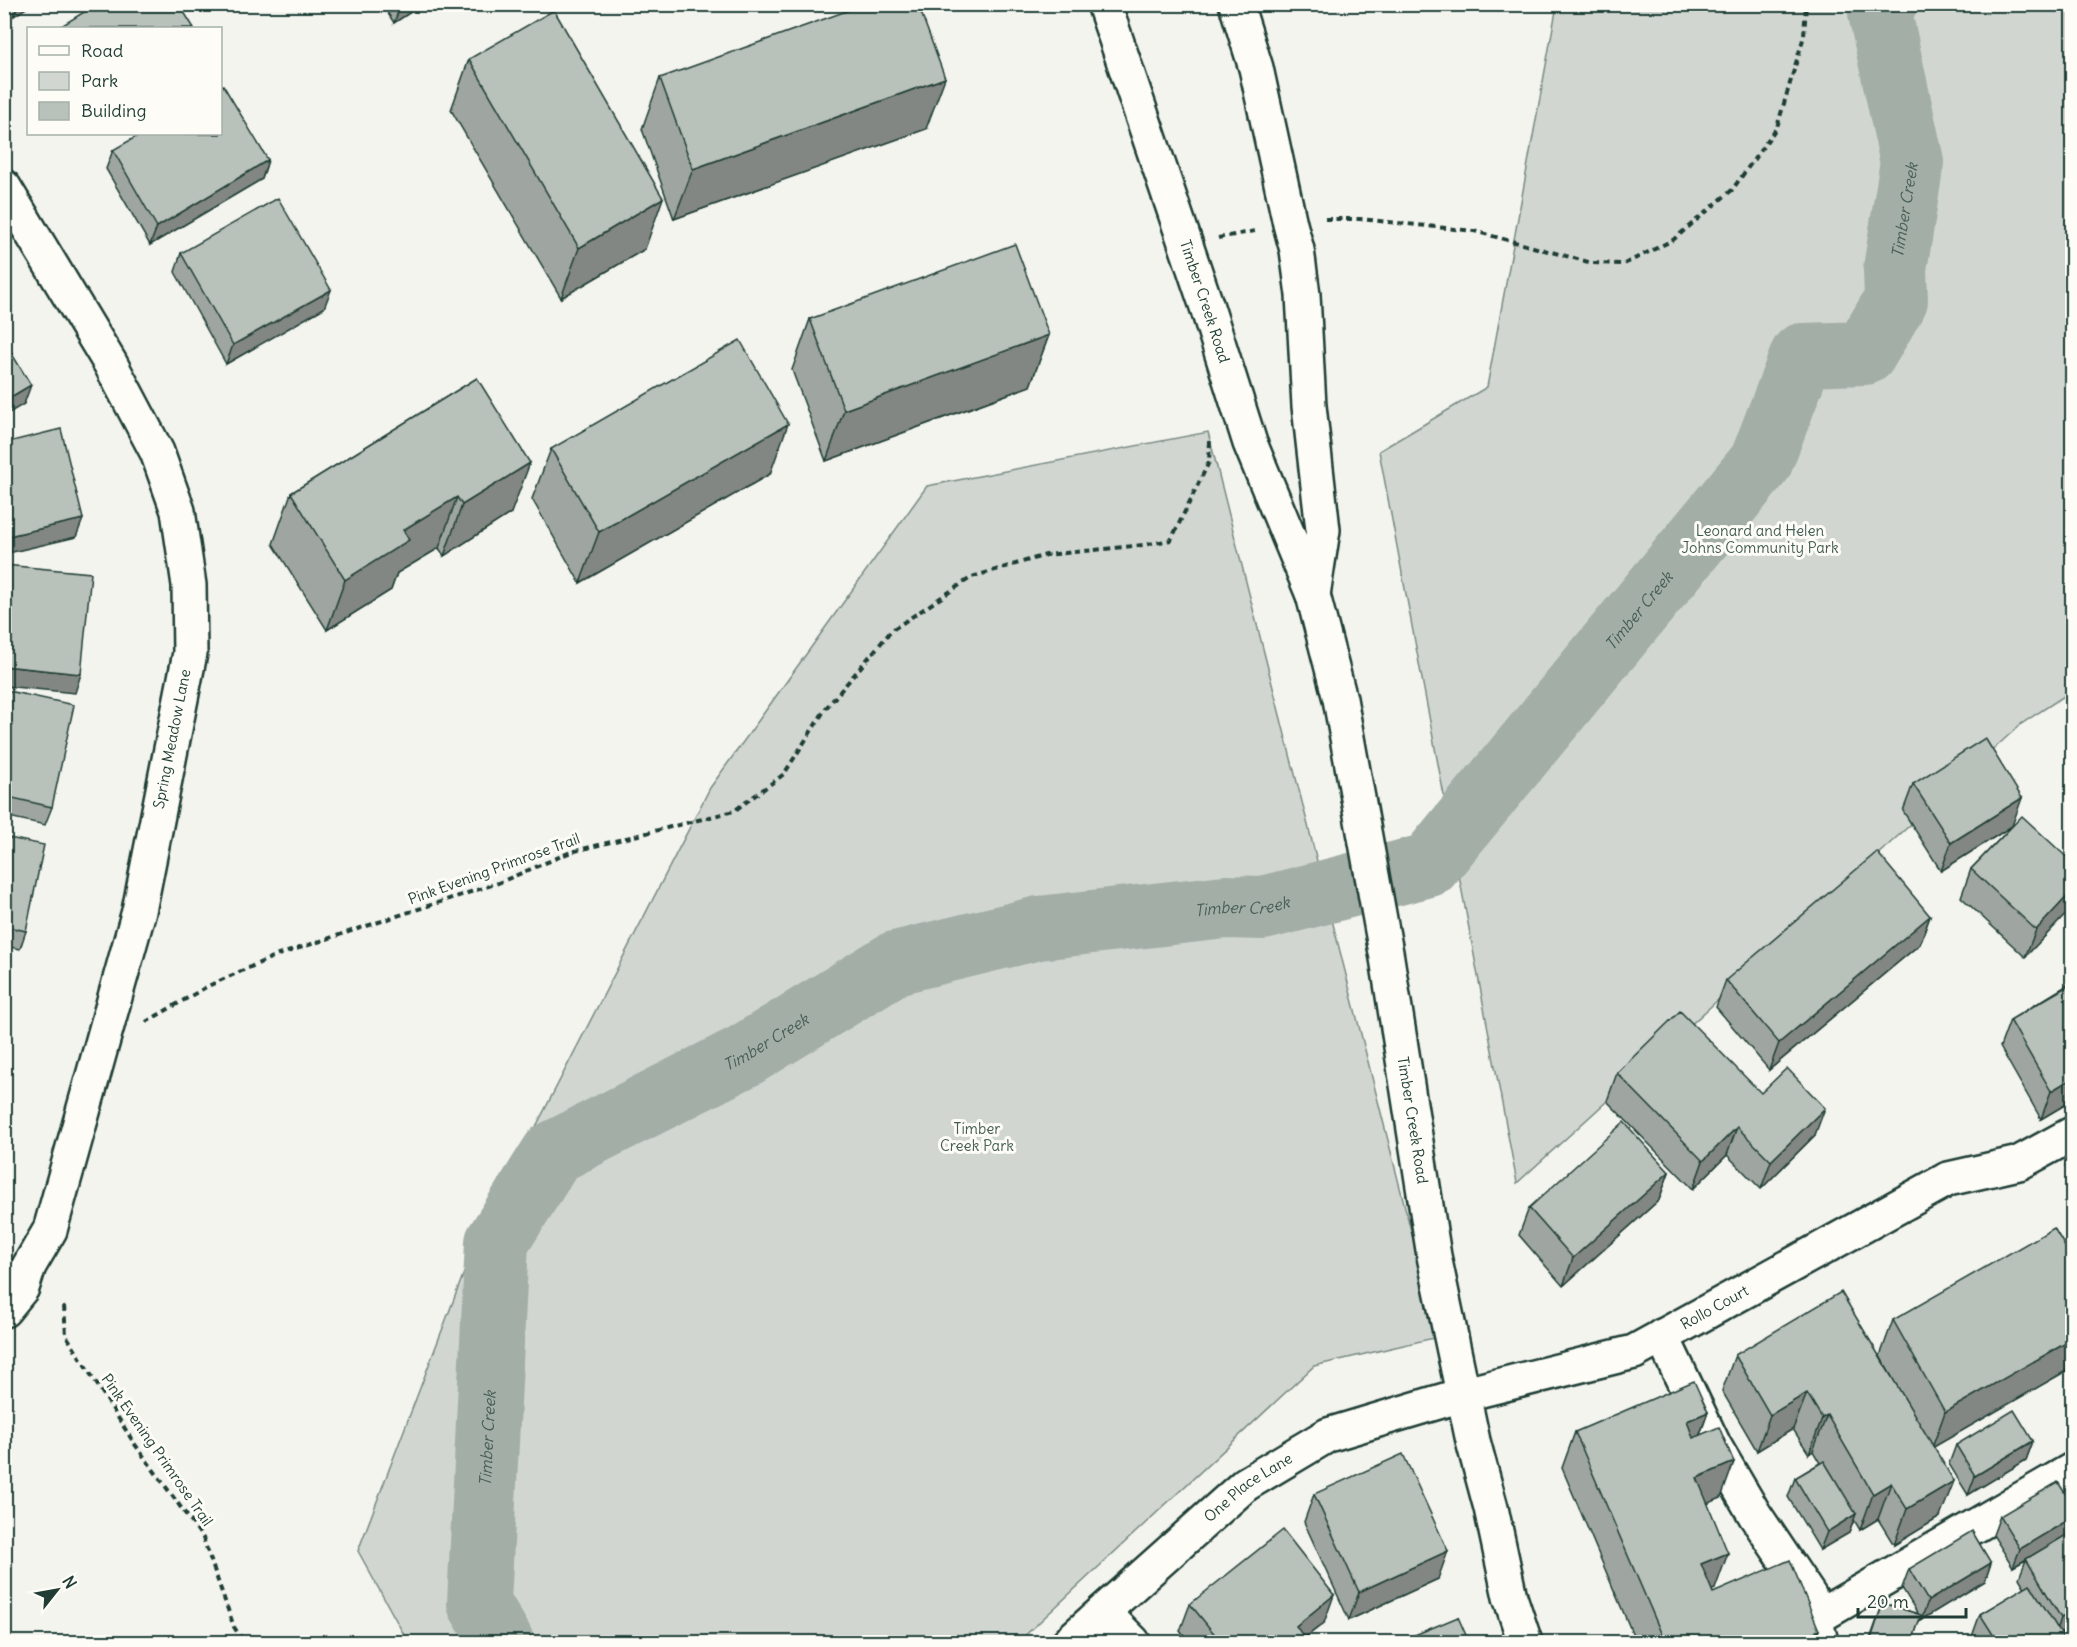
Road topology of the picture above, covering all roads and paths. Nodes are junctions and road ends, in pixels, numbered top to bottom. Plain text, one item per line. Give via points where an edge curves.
1 (1104, 4) edge
2 (1236, 4) edge
3 (1806, 4) edge
4 (4, 187) edge
5 (1316, 219) dead end
6 (1262, 229) dead end
7 (1212, 239) dead end
8 (1210, 438) dead end
9 (1313, 595) junction
10 (146, 1022) dead end
11 (2073, 1134) edge
12 (64, 1306) dead end
13 (4, 1310) edge
14 (1662, 1336) junction
15 (1465, 1394) junction
16 (2073, 1470) edge
17 (1103, 1612) junction
18 (1819, 1630) edge
19 (244, 1642) edge
20 (1069, 1642) edge
21 (1133, 1642) edge
22 (1525, 1642) edge

1 - 9 street, Timber Creek Road via 1250,443
2 - 9 street, Timber Creek Road via 1256,68 1297,249 1323,530
3 - 5 path via 1804,36 1777,127 1732,190 1673,240 1624,264 1592,263 1474,231 1360,219
4 - 13 street, Spring Meadow Lane via 110,363 157,452 178,510 189,585 189,653 139,911 50,1230 29,1266 22,1288
6 - 7 path
8 - 10 path, Pink Evening Primrose Trail via 1209,462 1171,540 1046,555 972,578 892,630 826,708 784,774 734,811 571,852 498,883 275,956 208,986
9 - 15 street, Timber Creek Road via 1340,699 1387,958 1434,1256
11 - 14 street, Rollo Court via 2019,1163 1948,1179
12 - 19 path, Pink Evening Primrose Trail via 66,1335 134,1443 203,1538 234,1627
14 - 15 street, Rollo Court via 1634,1353
14 - 18 street via 1714,1445 1810,1597
15 - 17 street, One Place Lane via 1328,1435 1246,1484
15 - 22 street, Timber Creek Road via 1510,1597
16 - 18 street
17 - 20 street, One Place Lane
17 - 21 street

